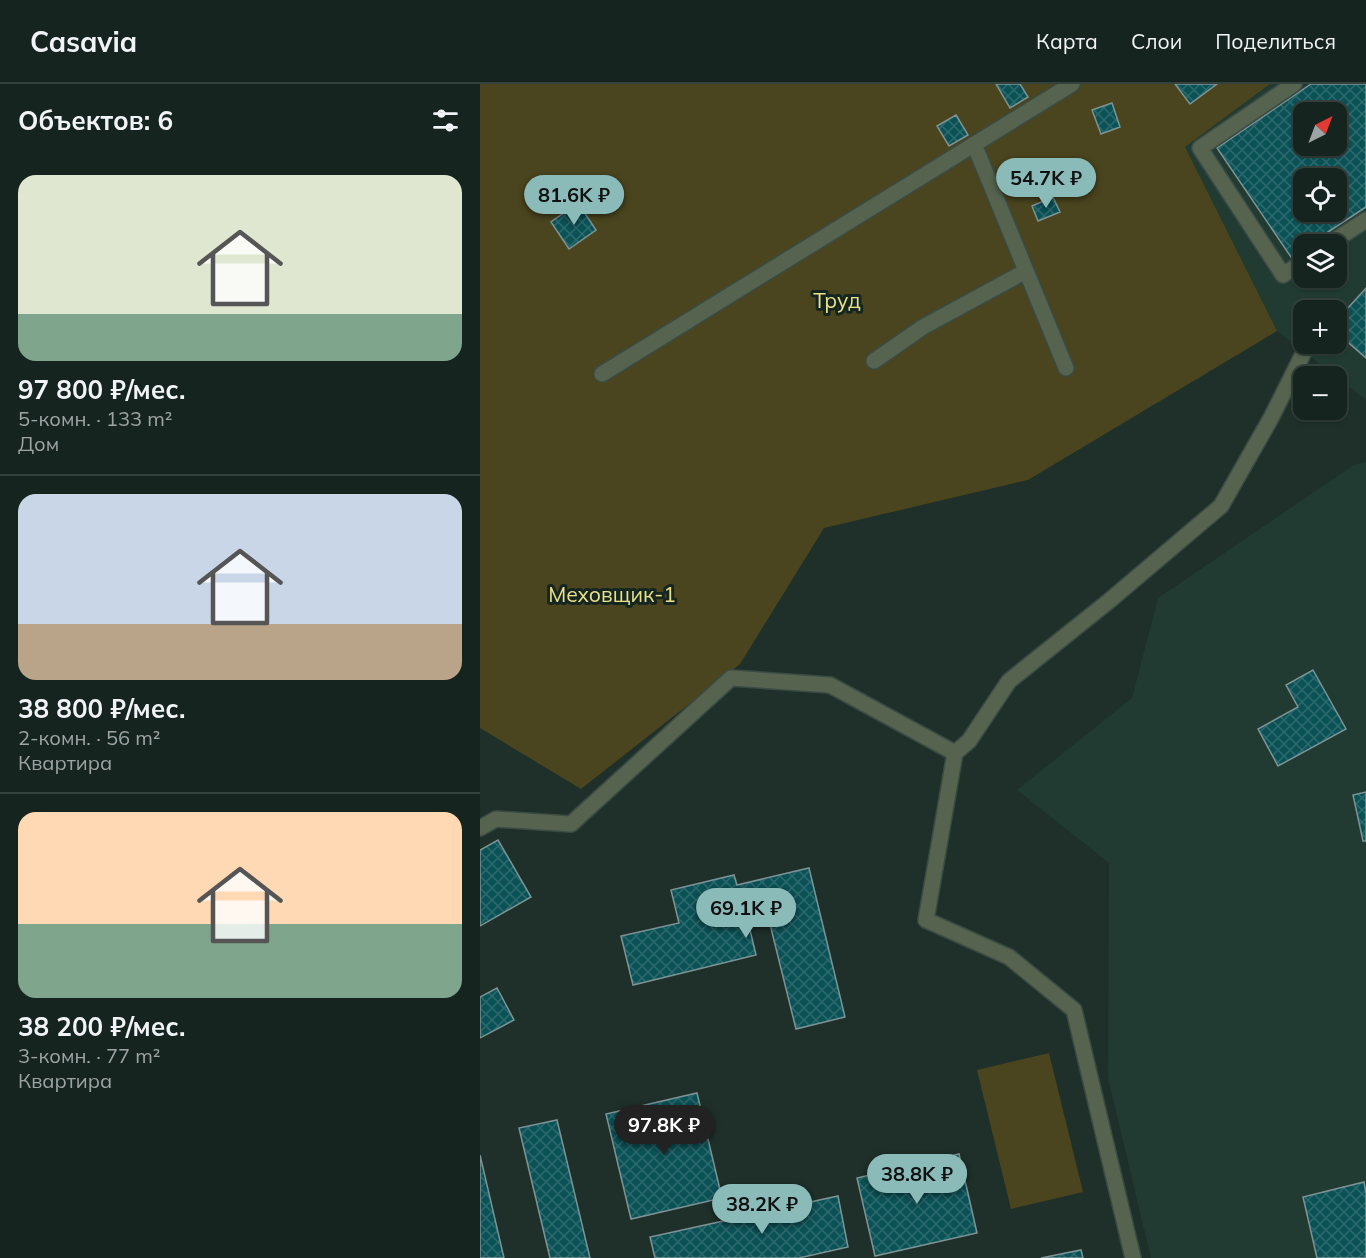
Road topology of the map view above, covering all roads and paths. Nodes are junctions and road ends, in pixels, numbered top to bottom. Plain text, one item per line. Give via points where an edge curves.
1 (1072, 84) edge
2 (1293, 84) edge
3 (974, 144) junction
4 (1366, 220) edge
5 (1344, 234) edge
6 (1293, 268) edge
7 (1026, 271) junction
8 (1303, 354) edge
9 (874, 361) dead end
10 (1066, 368) dead end
11 (602, 374) dead end
12 (955, 753) junction
13 (480, 828) edge
14 (1133, 1258) edge

1 - 3 lane
2 - 6 lane via 1200,148 1283,275
3 - 7 lane
3 - 11 lane
4 - 5 lane
7 - 9 lane via 923,327
7 - 10 lane
8 - 12 lane via 1221,506 1010,681 969,741
12 - 13 lane via 830,685 731,678 571,824 496,819
12 - 14 lane via 926,920 1009,957 1074,1010

